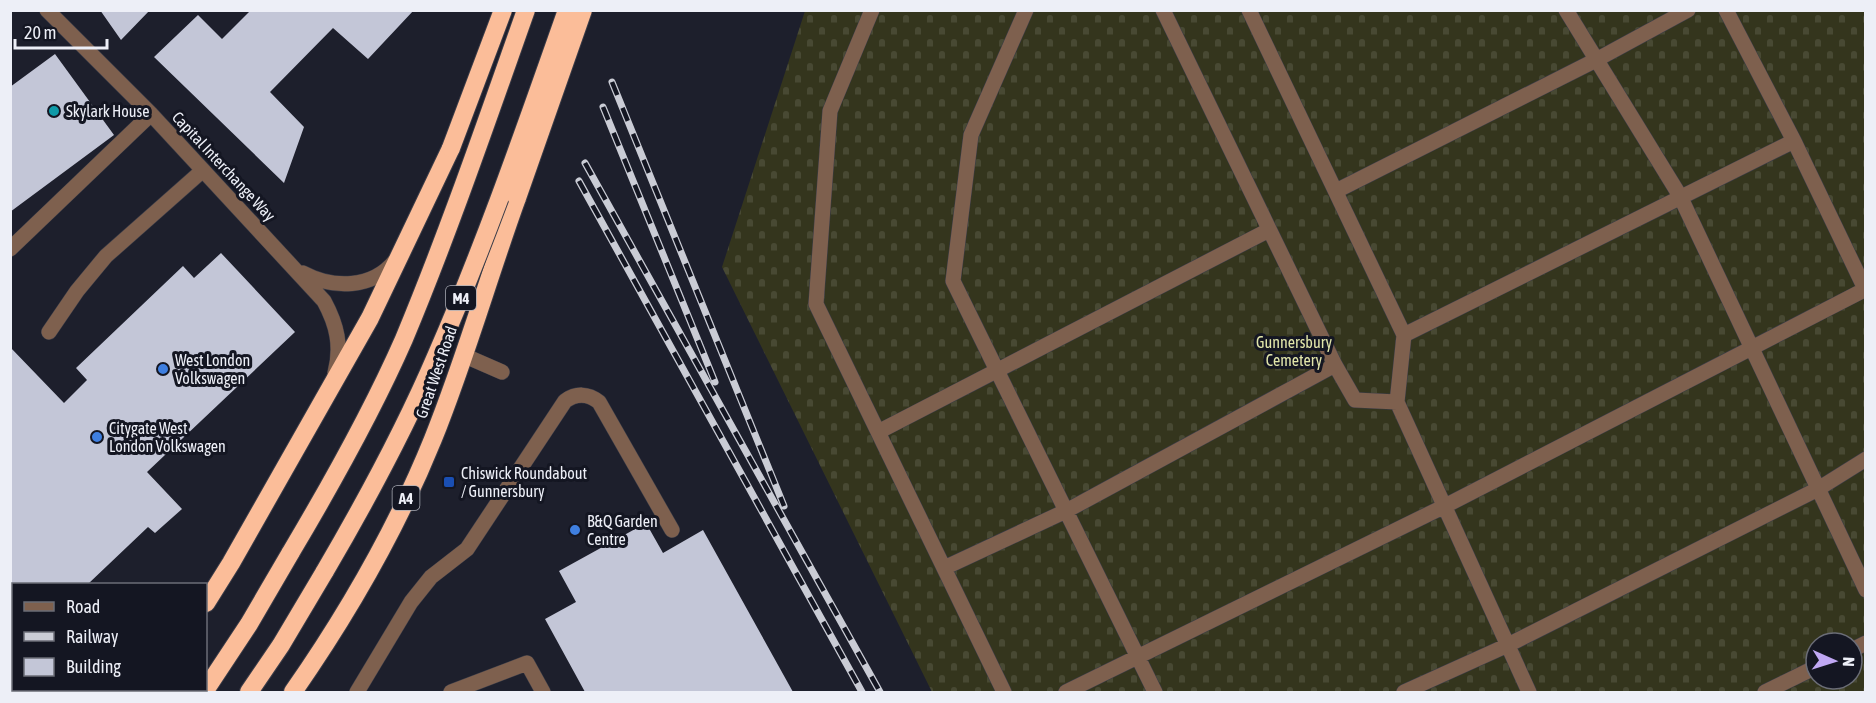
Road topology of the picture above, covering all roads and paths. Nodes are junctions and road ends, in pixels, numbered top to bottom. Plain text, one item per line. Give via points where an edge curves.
1 (47, 10) edge
2 (503, 10) edge
3 (526, 10) edge
4 (567, 10) edge
5 (583, 10) edge
6 (872, 10) edge
7 (1026, 10) edge
8 (1163, 10) edge
9 (1249, 10) edge
10 (1566, 10) edge
11 (1688, 10) edge
12 (1726, 10) edge
13 (1596, 60) junction
14 (151, 114) junction
15 (1794, 141) junction
16 (202, 171) junction
17 (1336, 191) junction
18 (1680, 196) junction
19 (1269, 230) junction
20 (10, 249) edge
21 (405, 250) junction
22 (297, 270) junction
23 (1865, 290) edge
24 (49, 332) dead end
25 (1404, 335) junction
26 (1750, 346) junction
27 (463, 355) junction
28 (1335, 365) junction
29 (502, 372) dead end
30 (998, 372) junction
31 (331, 387) junction
32 (1397, 402) junction
33 (878, 432) junction
34 (1866, 459) edge
35 (1818, 489) junction
36 (1445, 506) junction
37 (1066, 511) junction
38 (672, 530) dead end
39 (944, 568) junction
40 (1866, 590) edge
41 (207, 601) edge
42 (1508, 645) junction
43 (1138, 657) junction
44 (1804, 673) edge
45 (207, 687) edge
46 (249, 693) edge
47 (293, 693) edge
48 (357, 693) edge
49 (451, 693) edge
50 (543, 693) edge
51 (1004, 693) edge
52 (1066, 693) edge
53 (1155, 693) edge
54 (1404, 693) edge
55 (1529, 693) edge
56 (1765, 693) edge

1 - 14 street, Capital Interchange Way
2 - 21 highway, bridge via 452,148
3 - 45 highway, M4, bridge via 403,341 328,488 249,624
4 - 46 highway, M4, bridge via 469,278 410,413 357,515
5 - 27 highway, Great West Road / A4, bridge
6 - 33 street via 830,111 816,304
7 - 30 street via 971,135 953,281
8 - 19 street
9 - 17 street
10 - 13 street
11 - 13 street
12 - 15 street
13 - 17 street
13 - 18 street
14 - 16 street, Capital Interchange Way
14 - 20 street
15 - 18 street
15 - 23 street
16 - 22 street, Capital Interchange Way
16 - 24 street via 106,255
17 - 25 street
18 - 25 street
18 - 26 street
19 - 28 street
19 - 30 street
21 - 22 street, Capital Interchange Way via 392,265 366,282 334,284
21 - 31 highway
22 - 31 street, Capital Interchange Way via 334,319 339,339
23 - 26 street
25 - 32 street
26 - 35 street
26 - 36 street
27 - 29 street
27 - 47 highway, Great West Road / A4 via 433,441 397,519 334,634
28 - 32 street via 1355,400
28 - 37 street
30 - 33 street
30 - 37 street
31 - 41 highway
32 - 36 street
33 - 39 street
34 - 35 street
35 - 40 street
35 - 42 street
36 - 42 street
36 - 43 street
37 - 39 street
37 - 43 street
38 - 48 street via 598,402 585,395 569,398 467,549 431,577 411,602
39 - 51 street
42 - 54 street
42 - 55 street
43 - 52 street
43 - 53 street
44 - 56 street
49 - 50 street via 526,663

